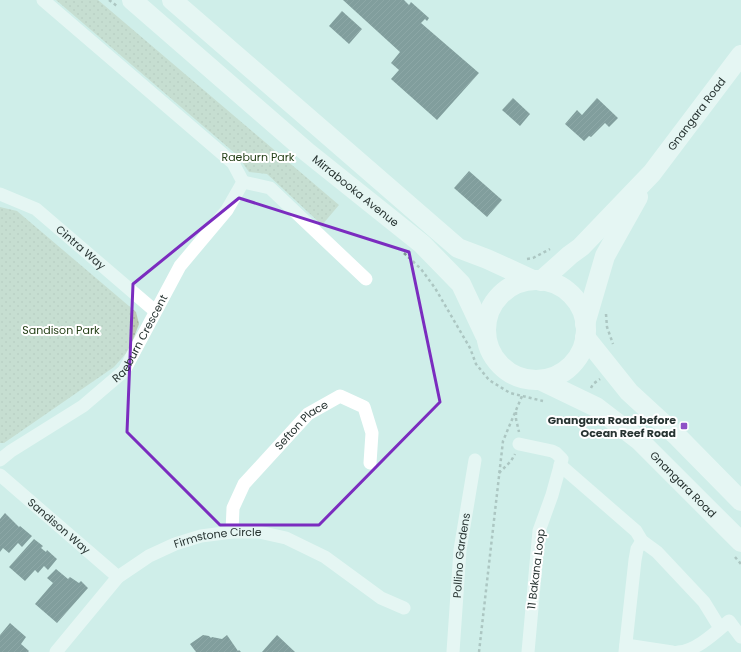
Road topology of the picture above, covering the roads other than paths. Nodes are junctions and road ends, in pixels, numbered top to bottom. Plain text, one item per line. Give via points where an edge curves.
1 (43, 0) edge
2 (172, 0) edge
3 (126, 4) edge
4 (741, 55) edge
5 (652, 173) junction
6 (243, 182) junction
7 (0, 194) edge
8 (366, 279) dead end
9 (537, 280) junction
10 (155, 311) junction
11 (585, 330) junction
12 (485, 335) junction
13 (540, 380) junction
14 (519, 444) dead end
15 (0, 460) edge
16 (475, 460) dead end
17 (370, 463) dead end
18 (560, 465) junction
19 (0, 475) edge
20 (741, 502) edge
21 (232, 532) junction
22 (642, 541) junction
23 (736, 547) edge
24 (118, 577) junction
25 (404, 608) dead end
26 (720, 628) junction
27 (741, 637) edge
28 (625, 648) edge
29 (56, 652) edge
30 (453, 652) edge
31 (528, 652) edge
32 (672, 652) edge
33 (678, 652) edge

1 - 6 street via 233,163
2 - 9 main road, Mirrabooka Avenue via 458,248
3 - 12 main road, Mirrabooka Avenue via 422,244 461,284
4 - 5 main road, Gnangara Road
5 - 9 main road, Gnangara Road via 581,247
5 - 11 main road, Gnangara Road via 605,256
6 - 8 street via 270,188
6 - 10 street, Raeburn Crescent via 227,210 180,266
7 - 10 street, Cintra Way via 36,209
9 - 11 main road via 554,284 566,290 575,299 582,311
9 - 12 main road via 517,284 503,292 493,304 487,319
10 - 15 street, Raeburn Crescent via 124,371 83,406 11,450
11 - 13 main road via 581,350 574,362 565,371
11 - 20 main road via 629,392 678,437
12 - 13 main road via 489,350 498,364 510,374 524,380
13 - 23 main road, Gnangara Road via 596,407 639,440
14 - 18 street via 556,453 562,459
16 - 30 street, Pollino Gardens via 460,550
17 - 21 street, Sefton Place via 372,433 364,407 340,396 308,414 244,484 233,508
18 - 22 street via 636,530
18 - 31 street, 11 Bakana Loop via 539,531
19 - 24 street, Sandison Way
21 - 24 street, Firmstone Circle via 201,536 175,544 149,556
21 - 25 street, Firmstone Circle via 259,532 286,538 324,556 382,598
22 - 26 street via 657,552 704,602
22 - 28 street via 635,560
24 - 29 street, Firmstone Circle
26 - 27 street via 729,621
26 - 33 street via 692,648
28 - 32 street

